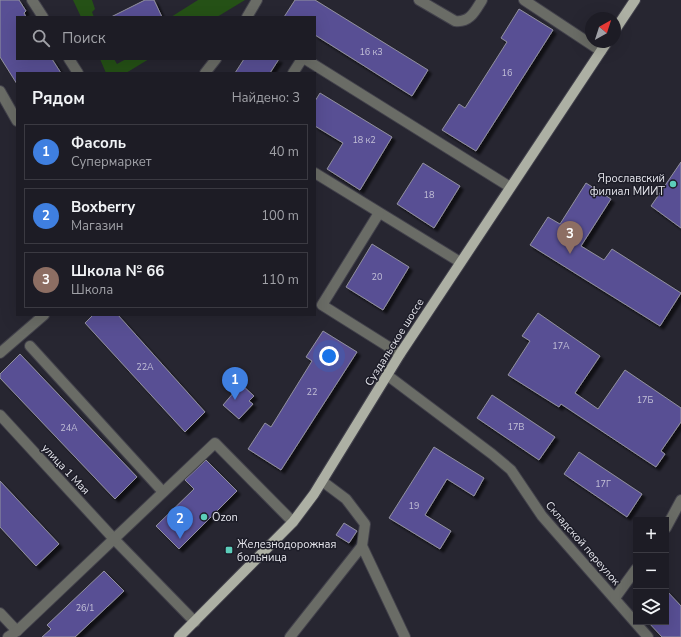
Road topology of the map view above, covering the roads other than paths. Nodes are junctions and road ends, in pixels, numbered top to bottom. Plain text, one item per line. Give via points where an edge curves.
1 (32, 0) edge
2 (257, 0) edge
3 (419, 0) edge
4 (482, 0) edge
5 (524, 0) edge
6 (636, 0) edge
7 (41, 16) edge
8 (248, 16) edge
9 (621, 21) edge
10 (603, 48) edge
11 (601, 51) junction
12 (70, 60) edge
13 (215, 60) edge
14 (302, 60) edge
15 (305, 60) edge
16 (77, 72) edge
17 (206, 72) edge
18 (294, 72) edge
19 (0, 91) edge
20 (16, 119) edge
21 (316, 174) edge
22 (510, 186) junction
23 (380, 213) junction
24 (460, 262) junction
25 (43, 316) edge
26 (30, 346) dead end
27 (0, 353) edge
28 (400, 354) junction
29 (387, 375) junction
30 (0, 415) edge
31 (322, 481) junction
32 (163, 492) junction
33 (681, 500) edge
34 (293, 522) junction
35 (669, 522) edge
36 (114, 539) junction
37 (362, 546) junction
38 (633, 573) edge
39 (615, 598) junction
40 (0, 613) edge
41 (195, 622) junction
42 (13, 634) edge
43 (179, 637) edge
44 (290, 637) edge
45 (405, 637) edge
46 (648, 637) edge

1 - 7 street
2 - 8 street
3 - 4 street via 460,21 468,19
5 - 11 street
6 - 9 main road
10 - 11 main road, Суздальское шоссе
11 - 22 main road, Суздальское шоссе
12 - 16 street
13 - 17 street
14 - 18 street
15 - 22 street
19 - 20 street
21 - 23 street
22 - 24 main road, Суздальское шоссе
23 - 24 street
23 - 28 street via 322,305
24 - 28 main road, Суздальское шоссе
25 - 27 street
26 - 32 street
28 - 29 main road, Суздальское шоссе
29 - 31 main road, Суздальское шоссе
29 - 39 street, Складской переулок via 510,470 542,516
30 - 36 street, улица 1 Мая
31 - 34 main road, Суздальское шоссе
31 - 37 street via 346,499 365,524
32 - 34 street via 215,443
32 - 36 street
33 - 35 street
34 - 41 main road, Суздальское шоссе
36 - 41 street, улица 1 Мая
36 - 42 street
37 - 44 street
37 - 45 street
38 - 39 street
39 - 46 street, Складской переулок
40 - 42 street
41 - 43 main road, Суздальское шоссе

